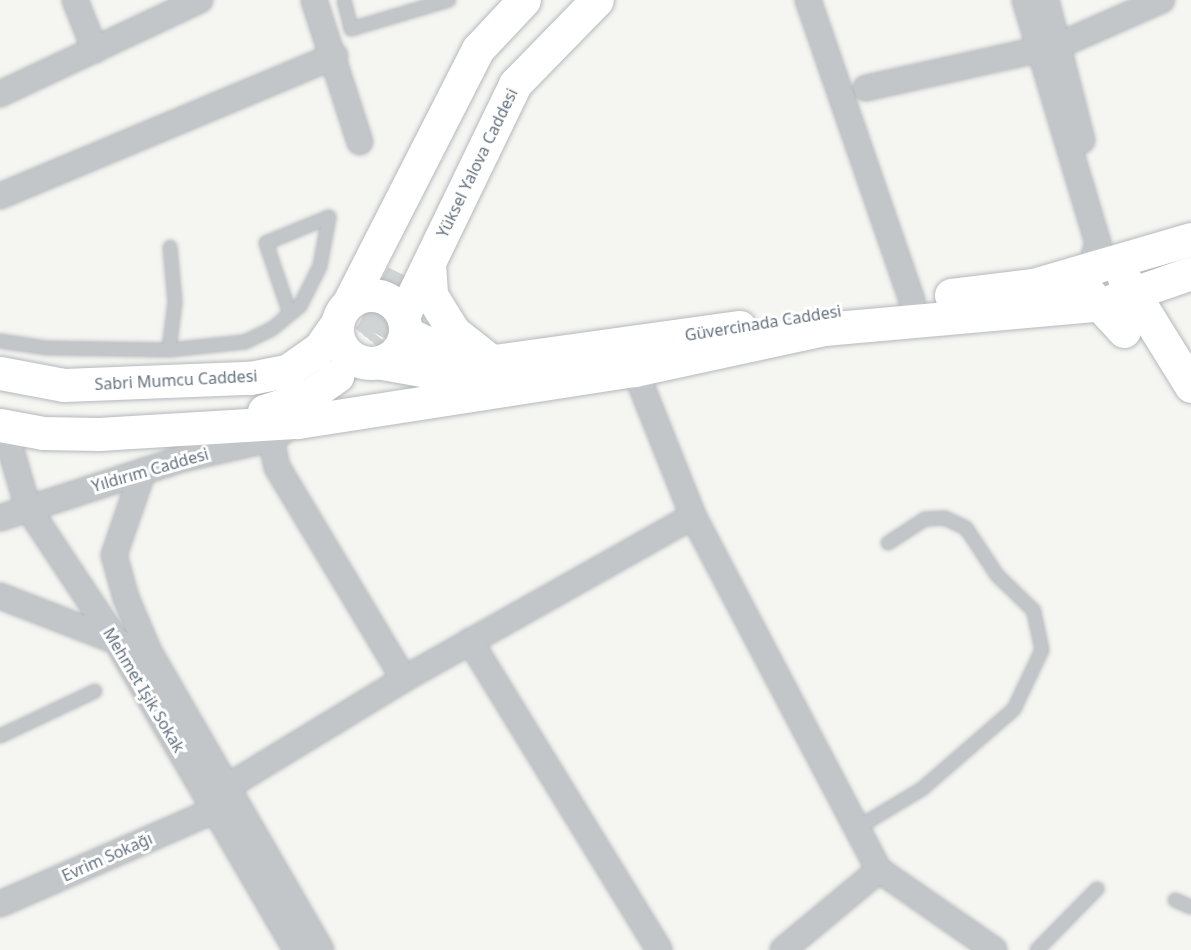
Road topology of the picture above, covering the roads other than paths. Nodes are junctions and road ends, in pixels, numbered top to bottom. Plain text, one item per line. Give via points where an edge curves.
1 (75, 0) edge
2 (200, 0) edge
3 (314, 0) edge
4 (344, 0) edge
5 (449, 0) edge
6 (524, 0) edge
7 (549, 0) edge
8 (578, 0) edge
9 (597, 0) edge
10 (808, 0) edge
11 (1025, 0) edge
12 (1046, 0) edge
13 (1162, 0) edge
14 (424, 5) edge
15 (1048, 46) junction
16 (95, 50) junction
17 (335, 56) junction
18 (866, 88) dead end
19 (0, 94) edge
20 (360, 142) dead end
21 (0, 196) edge
22 (1191, 239) edge
23 (170, 247) dead end
24 (1123, 261) junction
25 (407, 268) junction
26 (1090, 270) junction
27 (1191, 273) edge
28 (1138, 296) junction
29 (912, 300) junction
30 (1102, 304) junction
31 (1041, 309) junction
32 (290, 314) junction
33 (342, 314) junction
34 (404, 324) junction
35 (1124, 331) junction
36 (0, 341) edge
37 (169, 350) junction
38 (494, 361) junction
39 (353, 366) junction
40 (635, 370) junction
41 (0, 373) edge
42 (535, 384) junction
43 (1191, 388) edge
44 (0, 392) edge
45 (1, 419) edge
46 (284, 431) junction
47 (143, 471) junction
48 (28, 507) junction
49 (693, 516) junction
50 (0, 518) edge
51 (888, 543) dead end
52 (0, 596) edge
53 (470, 641) junction
54 (117, 642) junction
55 (149, 652) junction
56 (404, 679) junction
57 (95, 690) dead end
58 (0, 736) edge
59 (227, 787) junction
60 (215, 810) junction
61 (857, 828) junction
62 (879, 870) junction
63 (1097, 890) dead end
64 (1175, 900) dead end
65 (0, 904) edge
66 (1191, 907) edge
67 (296, 950) edge
68 (321, 950) edge
69 (659, 950) edge
70 (783, 950) edge
71 (994, 950) edge
72 (1037, 950) edge

1 - 16 street
2 - 16 street
3 - 17 street
4 - 14 lane via 351,29
5 - 14 lane
6 - 33 main road via 478,49
7 - 25 main road via 499,52
8 - 25 main road via 531,38 508,65
9 - 25 main road, Yüksel Yalova Caddesi via 515,84
10 - 29 street
11 - 15 street
12 - 15 street
13 - 15 street
15 - 18 street
15 - 24 street via 1103,216
15 - 26 street via 1098,243
16 - 19 street
17 - 20 street
17 - 21 street
22 - 24 main road, Güvercinada Caddesi
23 - 37 lane via 175,302
24 - 26 main road, Güvercinada Caddesi
24 - 28 main road
25 - 34 main road, Yüksel Yalova Caddesi
25 - 38 main road via 431,295 453,333
26 - 28 main road via 1112,271
26 - 29 main road, Güvercinada Caddesi via 1033,285
26 - 30 main road via 1084,281 1089,295
27 - 28 main road, Güvercinada Caddesi
28 - 30 main road, Güvercinada Caddesi
28 - 43 main road
29 - 38 main road, Güvercinada Caddesi
30 - 31 main road, Güvercinada Caddesi
30 - 35 main road
31 - 35 main road
31 - 40 main road, Güvercinada Caddesi via 824,329
32 - 32 lane via 320,266 329,217 266,243
32 - 37 lane via 245,342
33 - 34 main road, Güvercinada Caddesi via 359,295 381,295
33 - 39 main road via 338,342
33 - 41 main road, Sabri Mumcu Caddesi via 319,348 287,371 250,378 64,385
34 - 38 main road, Güvercinada Caddesi via 462,359
34 - 39 main road, Yüksel Yalova Caddesi
35 - 43 main road
36 - 37 lane via 47,348
39 - 42 main road
39 - 44 main road via 283,391 243,399 60,403
39 - 45 main road via 307,397 266,411 88,420
39 - 46 main road via 342,392
40 - 42 main road, Güvercinada Caddesi
40 - 49 street
42 - 46 main road, Güvercinada Caddesi
45 - 46 main road via 99,434
45 - 48 street, Mehmet Işik Sokak
46 - 47 street, Yıldırım Caddesi
46 - 56 street via 277,467
47 - 48 street, Yıldırım Caddesi
47 - 55 street, Mehmet Işik Sokak via 114,555
48 - 50 street, Yıldırım Caddesi
48 - 54 street, Mehmet Işik Sokak
49 - 53 street
49 - 61 street
51 - 61 lane via 925,519 945,518 966,528 998,575 1034,611 1042,650 1014,709 922,789
52 - 54 street
53 - 56 street
53 - 69 street
54 - 55 street
54 - 60 street, Mehmet Işik Sokak
55 - 59 street, Mehmet Işik Sokak
56 - 59 street
57 - 58 lane
59 - 60 street
59 - 68 street, Mehmet Işik Sokak
60 - 65 street, Evrim Sokağı
60 - 67 street, Mehmet Işik Sokak
61 - 62 street
62 - 70 street
62 - 71 street
63 - 72 lane
64 - 66 lane

